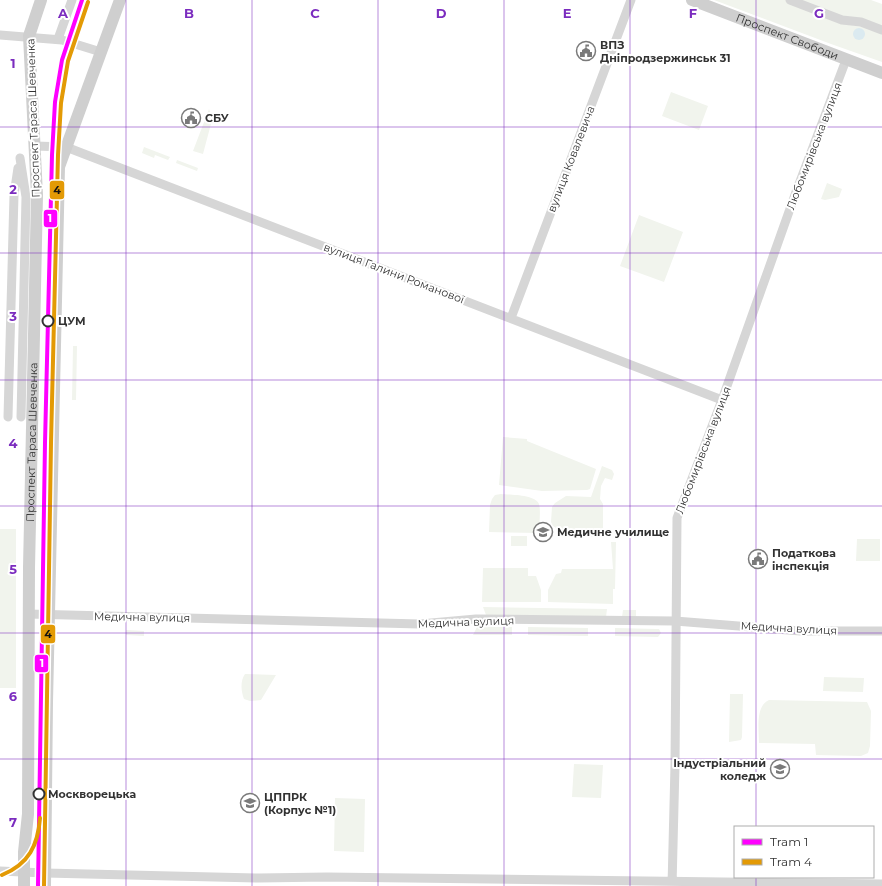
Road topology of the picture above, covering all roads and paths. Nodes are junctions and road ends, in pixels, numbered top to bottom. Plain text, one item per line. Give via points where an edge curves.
1 (41, 0) edge
2 (72, 0) edge
3 (120, 0) edge
4 (631, 0) edge
5 (692, 0) edge
6 (790, 0) edge
7 (882, 30) edge
8 (0, 35) edge
9 (29, 36) junction
10 (58, 39) junction
11 (100, 52) junction
12 (846, 60) junction
13 (882, 73) edge
14 (35, 146) junction
15 (66, 147) junction
16 (511, 318) junction
17 (722, 400) junction
18 (8, 417) dead end
19 (22, 418) dead end
20 (28, 614) junction
21 (49, 614) junction
22 (675, 621) junction
23 (882, 631) edge
24 (0, 871) edge
25 (24, 872) junction
26 (46, 873) junction
27 (672, 884) edge
28 (882, 884) edge
29 (24, 886) edge
30 (45, 886) edge

1 - 9 main road, Проспект Тараса Шевченка
2 - 10 street
3 - 11 main road, Проспект Тараса Шевченка
4 - 16 street, вулиця Ковалевича
5 - 12 main road, Проспект Свободи
6 - 7 street via 842,20 861,22
8 - 9 street
9 - 10 street
9 - 14 main road, Проспект Тараса Шевченка
10 - 11 street
11 - 15 main road, Проспект Тараса Шевченка
12 - 13 main road, Проспект Свободи
12 - 17 street, Любомирівська вулиця
14 - 15 street, вулиця Галини Романової
14 - 20 main road, Проспект Тараса Шевченка via 37,203
15 - 16 street, вулиця Галини Романової
15 - 21 main road, Проспект Тараса Шевченка via 59,167
16 - 17 street, вулиця Галини Романової
17 - 22 street, Любомирівська вулиця via 677,518
18 - 19 street via 14,195 20,158 26,197
20 - 21 street, Медична вулиця
20 - 25 main road, Проспект Тараса Шевченка via 28,814
21 - 22 street, Медична вулиця via 420,624 476,619
21 - 26 main road, Проспект Тараса Шевченка
22 - 23 street, Медична вулиця via 801,631
22 - 27 street, Любомирівська вулиця
24 - 25 street
25 - 26 street
25 - 29 main road, Проспект Тараса Шевченка
26 - 27 street
26 - 30 main road, Проспект Тараса Шевченка
27 - 28 street

